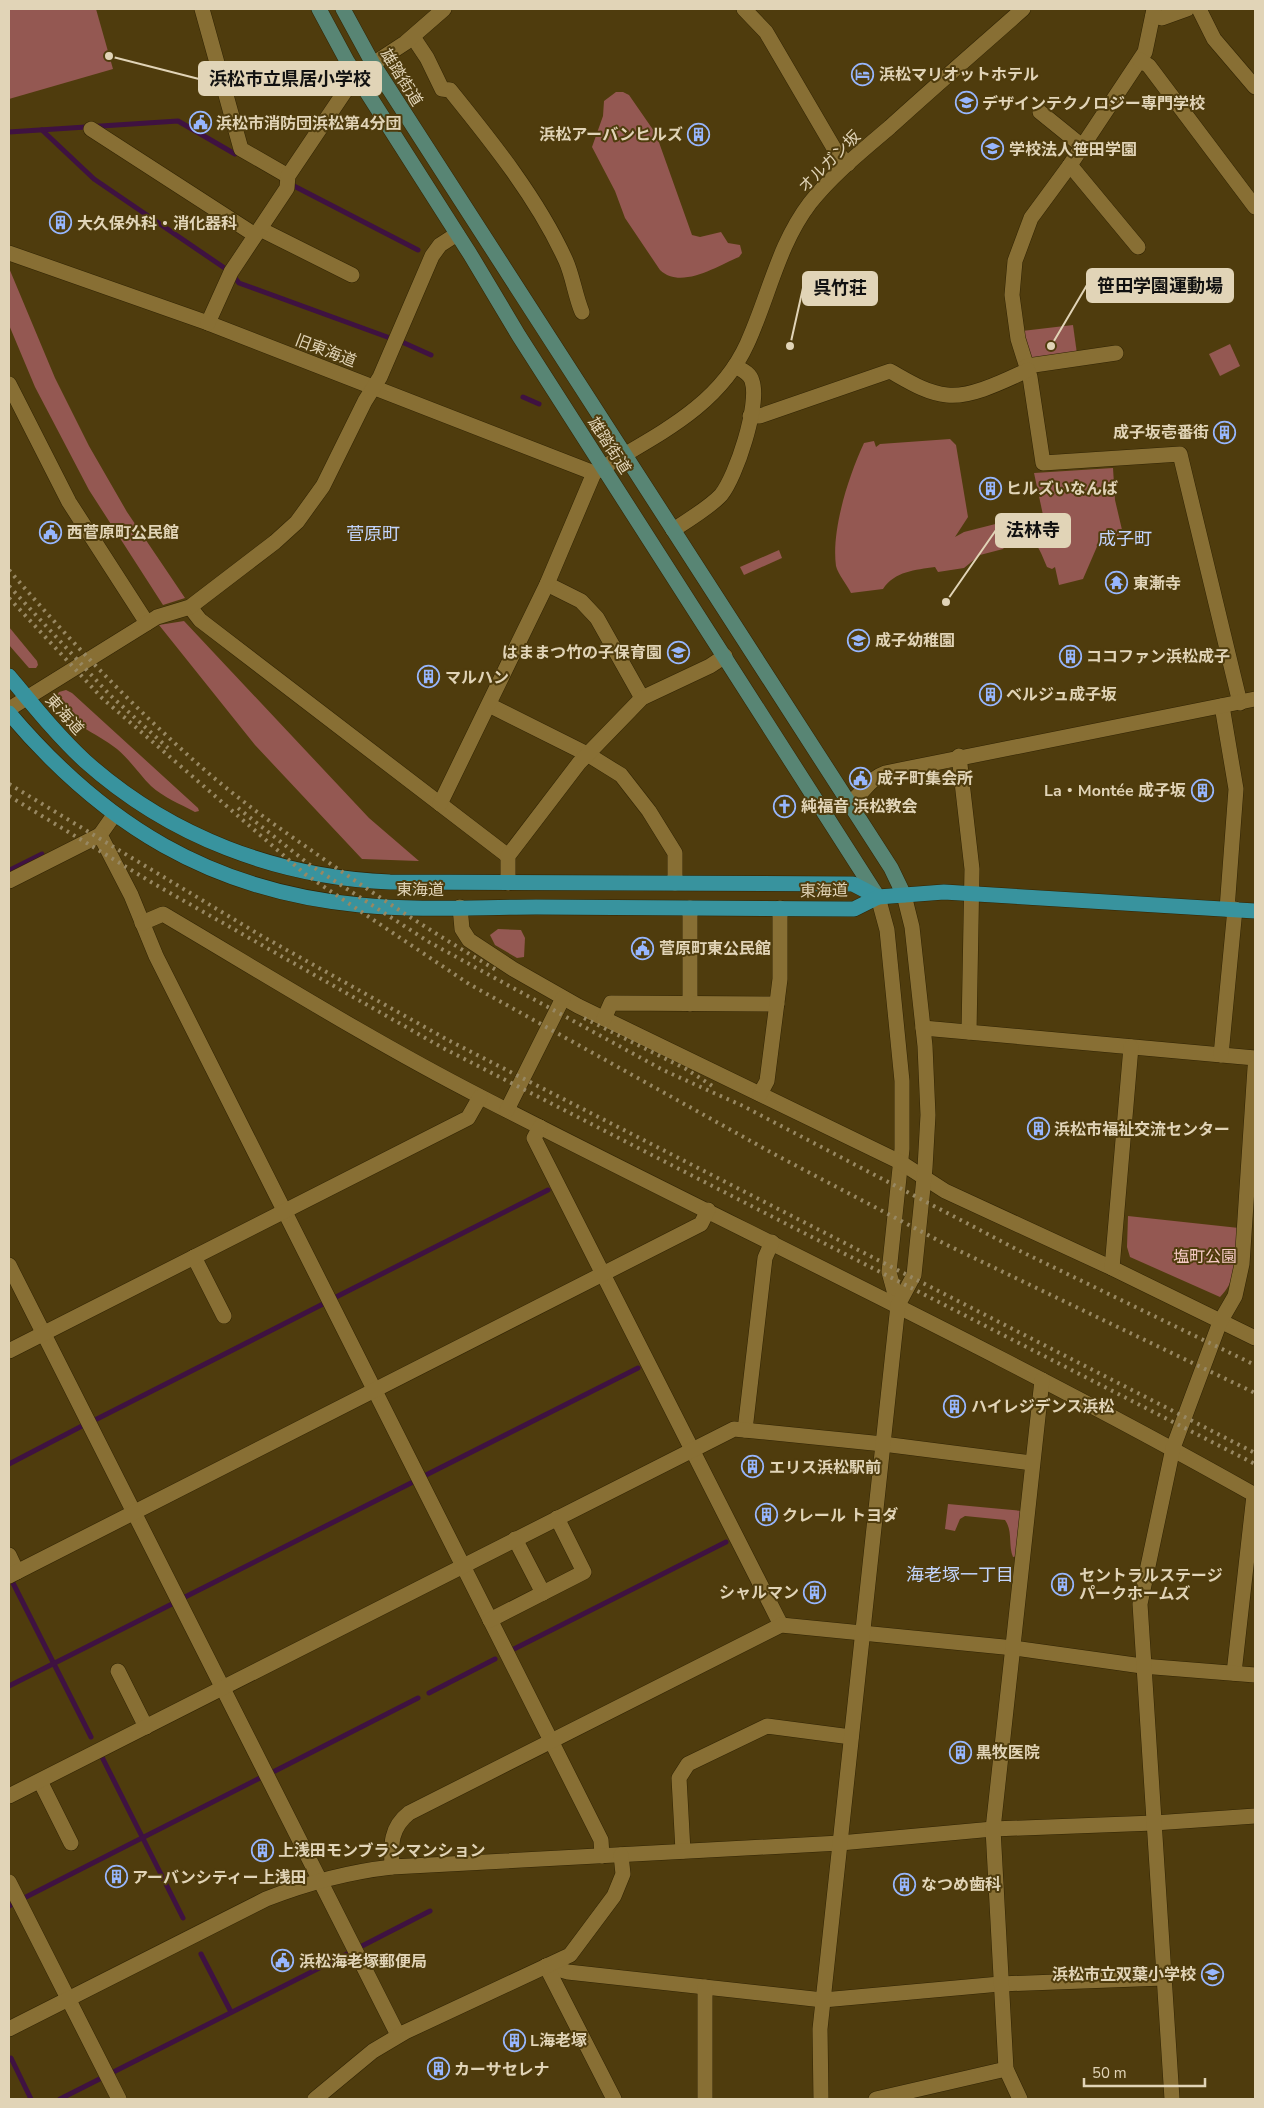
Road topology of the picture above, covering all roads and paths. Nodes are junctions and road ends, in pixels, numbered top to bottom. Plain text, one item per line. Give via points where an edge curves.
1 (202, 9) edge
2 (318, 9) edge
3 (342, 9) edge
4 (444, 9) edge
5 (744, 9) edge
6 (1023, 9) edge
7 (1187, 9) edge
8 (1199, 9) edge
9 (1153, 12) edge
10 (413, 37) junction
11 (1140, 60) junction
12 (373, 64) junction
13 (356, 75) junction
14 (1255, 87) edge
15 (1040, 112) dead end
16 (91, 129) dead end
17 (1082, 146) junction
18 (848, 164) junction
19 (1070, 165) junction
20 (288, 176) junction
21 (1255, 207) edge
22 (258, 232) junction
23 (457, 234) junction
24 (1138, 247) dead end
25 (9, 253) edge
26 (352, 275) dead end
27 (582, 312) dead end
28 (208, 323) junction
29 (1116, 354) dead end
30 (735, 366) junction
31 (1027, 368) junction
32 (9, 384) edge
33 (373, 388) junction
34 (750, 416) junction
35 (624, 453) junction
36 (598, 470) junction
37 (673, 530) junction
38 (547, 584) junction
39 (190, 607) junction
40 (147, 623) junction
41 (725, 656) junction
42 (9, 676) edge
43 (27, 698) junction
44 (642, 698) junction
45 (1255, 699) edge
46 (1240, 703) junction
47 (489, 705) junction
48 (1222, 706) junction
49 (9, 709) edge
50 (9, 714) edge
51 (587, 754) junction
52 (959, 756) junction
53 (849, 803) junction
54 (440, 804) junction
55 (114, 815) junction
56 (100, 835) junction
57 (508, 856) junction
58 (9, 881) edge
59 (508, 883) junction
60 (675, 884) junction
61 (971, 893) junction
62 (904, 895) junction
63 (878, 896) junction
64 (460, 907) junction
65 (690, 908) junction
66 (780, 908) junction
67 (1231, 909) junction
68 (1255, 911) edge
69 (142, 923) junction
70 (563, 998) junction
71 (690, 1004) junction
72 (777, 1004) junction
73 (604, 1018) junction
74 (923, 1028) junction
75 (969, 1032) junction
76 (1131, 1047) junction
77 (1221, 1056) junction
78 (1255, 1058) edge
79 (1255, 1068) edge
80 (760, 1094) junction
81 (480, 1097) junction
82 (507, 1110) junction
83 (540, 1127) junction
84 (900, 1162) junction
85 (1252, 1175) edge
86 (924, 1178) junction
87 (708, 1210) junction
88 (284, 1212) junction
89 (772, 1242) junction
90 (194, 1257) junction
91 (9, 1265) edge
92 (1249, 1266) edge
93 (1112, 1268) junction
94 (603, 1274) junction
95 (898, 1306) junction
96 (224, 1316) dead end
97 (1220, 1322) junction
98 (43, 1334) junction
99 (1255, 1338) edge
100 (9, 1351) edge
101 (1042, 1380) junction
102 (374, 1390) junction
103 (745, 1430) junction
104 (883, 1444) junction
105 (1173, 1448) junction
106 (692, 1450) junction
107 (1032, 1463) junction
108 (1255, 1495) edge
109 (134, 1512) junction
110 (557, 1518) junction
111 (515, 1539) junction
112 (9, 1556) edge
113 (462, 1566) junction
114 (13, 1574) edge
115 (543, 1593) junction
116 (490, 1620) junction
117 (780, 1625) junction
118 (863, 1632) junction
119 (1014, 1648) junction
120 (1142, 1666) junction
121 (118, 1671) dead end
122 (1234, 1673) junction
123 (1255, 1675) edge
124 (223, 1688) junction
125 (146, 1727) junction
126 (852, 1737) junction
127 (551, 1741) junction
128 (40, 1781) junction
129 (9, 1796) edge
130 (1255, 1816) edge
131 (1154, 1823) junction
132 (993, 1829) junction
133 (71, 1843) dead end
134 (840, 1843) junction
135 (683, 1851) junction
136 (622, 1854) junction
137 (602, 1856) junction
138 (392, 1867) junction
139 (320, 1880) junction
140 (9, 1882) edge
141 (546, 1966) junction
142 (1164, 1978) junction
143 (1000, 1984) junction
144 (705, 1987) junction
145 (68, 1999) junction
146 (823, 2000) junction
147 (9, 2029) edge
148 (398, 2035) junction
149 (1006, 2069) junction
150 (119, 2099) edge
151 (315, 2099) edge
152 (614, 2099) edge
153 (706, 2099) edge
154 (821, 2099) edge
155 (876, 2099) edge
156 (1020, 2099) edge
157 (1172, 2099) edge

1 - 20 street via 241,149
2 - 13 main road, 雄踏街道
3 - 12 main road, 雄踏街道
4 - 10 street
5 - 18 street via 766,32 835,150
6 - 18 street, オルガン坂
7 - 9 street via 1162,18
8 - 14 street via 1214,39
9 - 11 street via 1145,52
10 - 12 street
10 - 27 street via 442,89 450,90 478,126 548,228 569,269
11 - 17 street
11 - 21 street via 1149,66
12 - 13 street
12 - 35 main road, 雄踏街道
13 - 20 street
13 - 23 main road, 雄踏街道
15 - 17 street
16 - 22 street
17 - 19 street
18 - 30 street, オルガン坂 via 810,203 787,239 752,332
19 - 24 street
19 - 31 street via 1031,218 1012,272 1018,338
20 - 22 street via 287,188
22 - 26 street
22 - 28 street via 231,272
23 - 33 street via 432,256
23 - 36 main road, 雄踏街道
25 - 28 street, 旧東海道
28 - 33 street, 旧東海道
29 - 31 street
30 - 34 street via 747,373 752,382
30 - 35 street, オルガン坂 via 712,396 693,412
31 - 34 street via 1000,383 955,396 925,389 890,371 760,416
31 - 46 street via 1043,463 1180,454
32 - 40 street via 69,502
33 - 36 street, 旧東海道
33 - 39 street via 330,473 306,510 275,542
34 - 37 street via 742,450 721,495
35 - 36 street
35 - 37 main road, 雄踏街道
36 - 38 street
36 - 41 main road, 雄踏街道
37 - 53 main road, 雄踏街道
38 - 44 street via 581,601 597,618
38 - 47 street
39 - 40 street
39 - 54 street via 200,620
40 - 43 street
41 - 44 street
41 - 63 main road, 雄踏街道
42 - 43 highway, 東海道
43 - 49 street
43 - 59 highway, 東海道 via 66,742 125,793 176,825 239,854 288,869 364,881
44 - 51 street
45 - 46 street
46 - 48 street
47 - 51 street
47 - 54 street
48 - 52 street
48 - 67 street via 1236,789
50 - 55 highway, 東海道 via 62,772
51 - 57 street
51 - 60 street via 621,776 649,811 675,852
52 - 53 street via 879,774 861,795
52 - 61 street via 972,869
53 - 62 main road, 雄踏街道 via 891,868
54 - 57 street
55 - 56 street
55 - 64 highway, 東海道 via 157,842 205,866 282,892 363,905
56 - 58 street
56 - 69 street
57 - 59 street
59 - 60 highway, 東海道
60 - 63 highway, 東海道 via 854,884
61 - 62 highway
61 - 67 highway
61 - 75 street
62 - 63 highway
62 - 74 street via 912,927
63 - 66 highway, 東海道 via 854,908
63 - 84 street via 887,930 901,1056 903,1115
64 - 65 highway, 東海道
64 - 70 street via 462,929 469,940
65 - 66 highway, 東海道
65 - 71 street
66 - 72 street
67 - 68 highway
67 - 77 street
69 - 81 street via 163,914 393,1050
69 - 88 street
70 - 73 street
70 - 82 street
71 - 72 street
71 - 73 street via 611,1004
72 - 80 street via 767,1081
73 - 80 street
74 - 75 street
74 - 86 street via 928,1098
75 - 76 street
76 - 77 street
76 - 93 street
77 - 78 street
79 - 85 street
80 - 84 street
81 - 82 street
81 - 88 street via 468,1118
82 - 83 street
83 - 87 street
83 - 94 street via 534,1138
84 - 86 street
84 - 95 street via 889,1272
85 - 92 street
86 - 93 street via 945,1191
86 - 95 street via 914,1275
87 - 89 street
87 - 94 street via 701,1224
88 - 90 street
88 - 102 street
89 - 95 street
89 - 103 street via 765,1258
90 - 96 street
90 - 98 street
91 - 98 street
92 - 97 street
93 - 97 street
94 - 102 street
94 - 106 street
95 - 101 street
95 - 104 street
97 - 99 street
97 - 105 street
98 - 100 street
98 - 109 street
101 - 105 street
101 - 107 street
102 - 109 street
102 - 113 street
103 - 104 street
103 - 106 street via 728,1431
104 - 107 street
104 - 118 street
105 - 108 street
105 - 120 street via 1140,1604
106 - 110 street
106 - 117 street
107 - 119 street
108 - 122 street
109 - 114 street
109 - 124 street
110 - 111 street
110 - 115 street via 584,1572
111 - 113 street
111 - 115 street
112 - 114 street
113 - 116 street
113 - 124 street
115 - 116 street
116 - 127 street
117 - 118 street
117 - 127 street
118 - 119 street
118 - 126 street
119 - 120 street
119 - 132 street
120 - 122 street
120 - 131 street
121 - 125 street
122 - 123 street
124 - 125 street
124 - 139 street
125 - 128 street
126 - 134 street
126 - 135 street via 767,1726 688,1764 679,1778
127 - 137 street via 601,1840
127 - 138 street via 405,1816 392,1837
128 - 129 street
128 - 133 street
130 - 131 street
131 - 132 street
131 - 142 street
132 - 134 street
132 - 143 street
134 - 135 street
134 - 146 street
135 - 136 street
136 - 137 street
136 - 141 street via 622,1874 614,1896 570,1955
137 - 138 street
138 - 139 street
139 - 145 street via 249,1907
139 - 148 street
140 - 145 street
141 - 144 street via 568,1972
141 - 148 street
141 - 152 street
142 - 143 street
142 - 157 street
143 - 146 street
143 - 149 street
144 - 146 street
144 - 153 street
145 - 147 street
145 - 150 street
146 - 154 street via 819,2054
148 - 151 street via 373,2051
149 - 155 street
149 - 156 street

